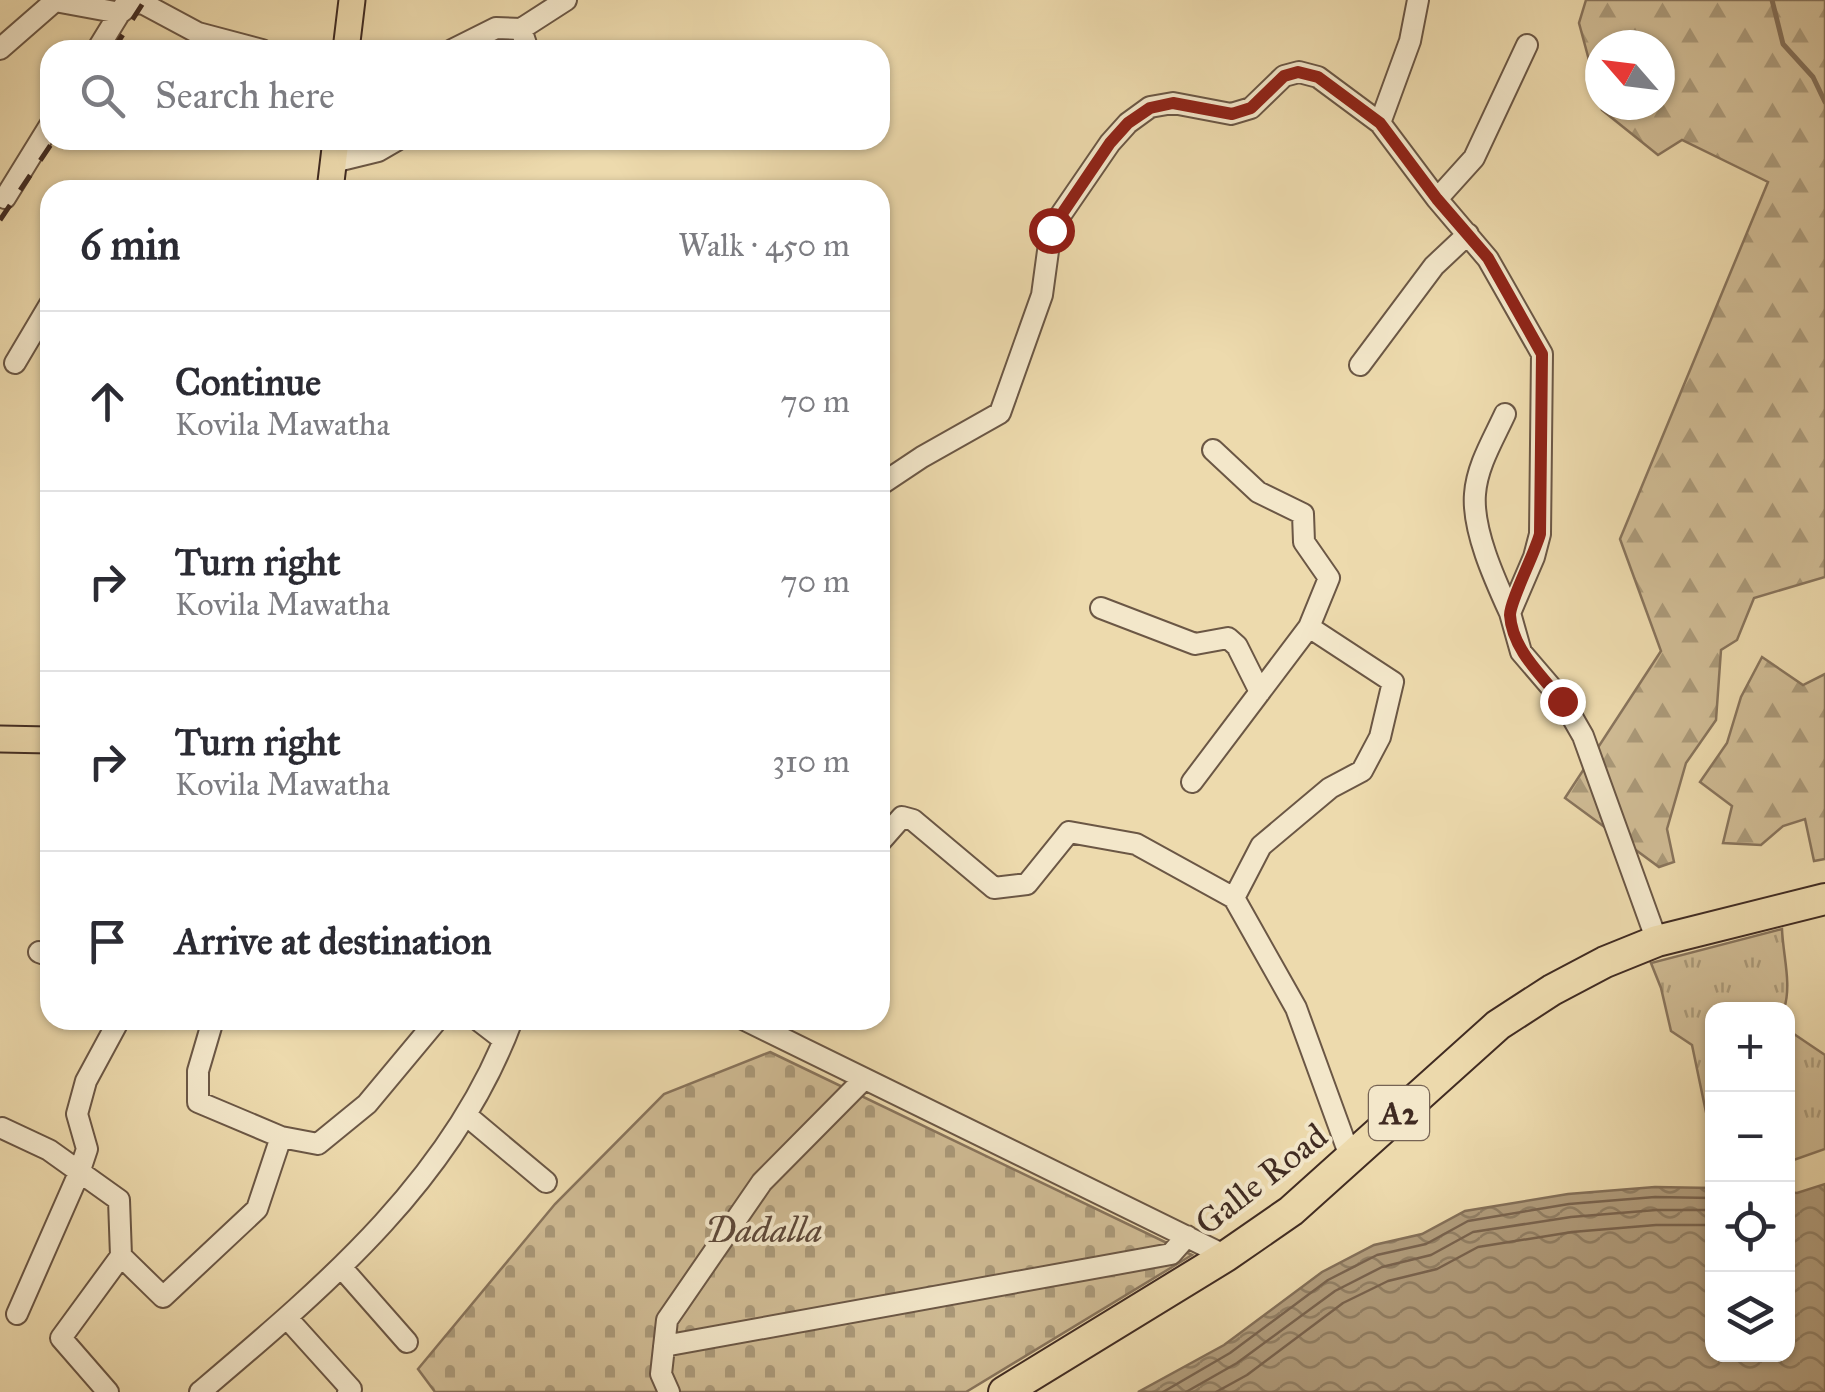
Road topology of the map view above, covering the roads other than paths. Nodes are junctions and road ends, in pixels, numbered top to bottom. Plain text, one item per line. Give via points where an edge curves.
1 (352, 0) edge
2 (566, 0) edge
3 (1418, 0) edge
4 (124, 6) edge
5 (520, 29) junction
6 (102, 40) edge
7 (224, 40) edge
8 (347, 40) edge
9 (472, 40) edge
10 (524, 40) edge
11 (1527, 44) dead end
12 (0, 49) edge
13 (1380, 123) junction
14 (40, 141) edge
15 (380, 150) edge
16 (334, 151) edge
17 (331, 180) edge
18 (5, 198) dead end
19 (1437, 199) junction
20 (1468, 234) junction
21 (40, 321) edge
22 (15, 362) dead end
23 (1360, 365) dead end
24 (1505, 414) dead end
25 (1213, 450) dead end
26 (890, 478) edge
27 (1101, 608) dead end
28 (1510, 613) junction
29 (1309, 627) junction
30 (1260, 692) junction
31 (0, 739) edge
32 (40, 740) edge
33 (1192, 782) dead end
34 (890, 831) edge
35 (1234, 898) junction
36 (1825, 899) edge
37 (1658, 941) junction
38 (114, 1030) edge
39 (209, 1030) edge
40 (429, 1030) edge
41 (508, 1030) edge
42 (769, 1030) edge
43 (864, 1079) junction
44 (466, 1115) junction
45 (2, 1128) edge
46 (281, 1137) junction
47 (1351, 1159) junction
48 (79, 1174) junction
49 (546, 1182) dead end
50 (1187, 1236) junction
51 (121, 1256) junction
52 (1226, 1256) junction
53 (341, 1268) junction
54 (17, 1314) dead end
55 (287, 1318) junction
56 (407, 1342) dead end
57 (664, 1346) junction
58 (108, 1392) edge
59 (200, 1392) edge
60 (348, 1392) edge
61 (669, 1392) edge
62 (1004, 1392) edge

1 - 8 main road
2 - 5 street
3 - 13 street
4 - 6 street
4 - 7 street via 142,3
4 - 12 street via 56,1
5 - 9 street via 496,28
5 - 10 street
11 - 19 street via 1474,158
13 - 19 street
13 - 26 street via 1318,77 1298,72 1284,76 1251,108 1232,114 1173,103 1128,123 1051,230 1042,295 1000,413
14 - 18 street
15 - 16 street
16 - 17 main road
19 - 20 street
20 - 23 street via 1434,266
20 - 28 street via 1542,354 1540,534
21 - 22 street
24 - 28 street via 1474,496 1487,564
25 - 29 street via 1258,492 1303,514 1304,542 1329,578
27 - 30 street via 1195,644 1228,638
28 - 37 street via 1521,652 1583,736
29 - 30 street
29 - 35 street via 1393,682 1380,736 1362,771 1330,788 1261,846
30 - 33 street
31 - 32 main road
34 - 35 street via 902,817 913,820 994,888 1027,884 1069,832 1136,844
35 - 47 street via 1296,1008
36 - 37 highway, Galle Road / A2
37 - 47 highway, Galle Road / A2 via 1605,962 1498,1025
38 - 48 street via 86,1081 78,1114 87,1150
39 - 46 street via 198,1102
40 - 46 street via 366,1104 318,1144
41 - 44 street
42 - 43 street
43 - 50 street
43 - 57 street via 762,1182 666,1320
44 - 49 street
44 - 53 street via 438,1160
45 - 48 street via 49,1150
46 - 51 street via 257,1209 163,1297
47 - 52 highway, Galle Road / A2
48 - 51 street via 119,1200
48 - 54 street
50 - 52 street
50 - 57 street via 1171,1254
51 - 58 street via 61,1338
52 - 62 highway, Galle Road / A2
53 - 55 street
53 - 56 street
55 - 59 street
55 - 60 street
57 - 61 street via 661,1374

